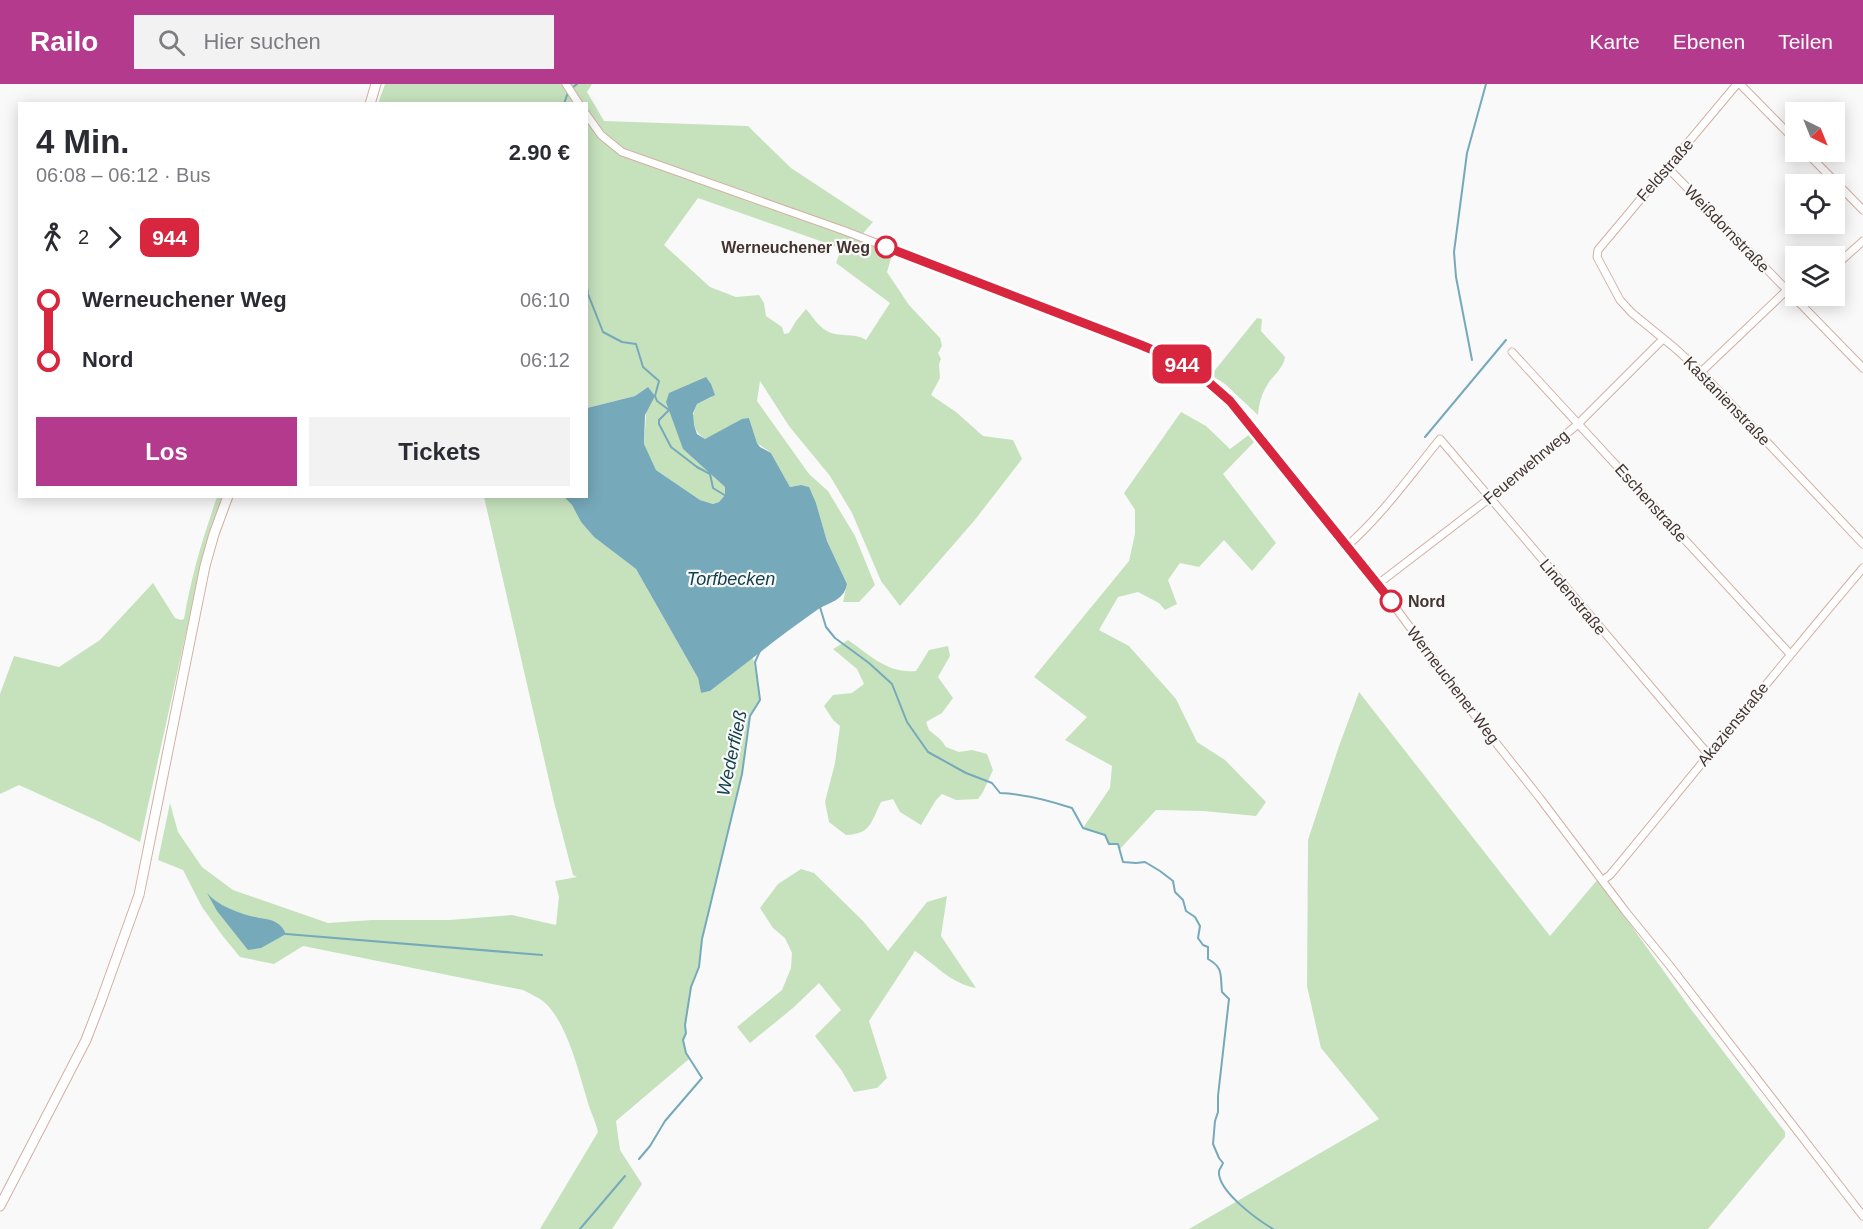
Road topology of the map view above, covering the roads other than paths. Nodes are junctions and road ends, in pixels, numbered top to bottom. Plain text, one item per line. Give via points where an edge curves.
1 (376, 84) edge
2 (566, 84) edge
3 (1739, 84) edge
4 (370, 102) edge
5 (578, 102) edge
6 (588, 117) edge
7 (1785, 130) edge
8 (1816, 162) edge
9 (1667, 166) junction
10 (1863, 210) edge
11 (1863, 241) edge
12 (1597, 257) joint
13 (1845, 257) edge
14 (1785, 288) edge
15 (1785, 292) edge
16 (1803, 306) edge
17 (1663, 339) junction
18 (1512, 352) dead end
19 (1863, 368) edge
20 (1701, 372) junction
21 (1578, 424) junction
22 (227, 498) edge
23 (1490, 498) junction
24 (1863, 544) edge
25 (1347, 546) junction
26 (1863, 568) edge
27 (1378, 584) junction
28 (1790, 654) junction
29 (1708, 754) junction
30 (1603, 880) junction
31 (0, 1206) edge
32 (1863, 1216) edge

1 - 4 street
2 - 5 street
3 - 7 street
3 - 9 street, Feldstraße
6 - 25 street, Werneuchener Weg via 600,135 622,152 862,238 1141,345 1188,367 1239,411
8 - 10 street
9 - 12 street, Feldstraße via 1598,250
9 - 14 street, Weißdornstraße
11 - 13 street
12 - 17 street, Kastanienstraße via 1620,300
15 - 20 street
16 - 19 street, Weißdornstraße
17 - 20 street, Kastanienstraße
17 - 21 street, Feuerwehrweg
18 - 21 street, Eschenstraße
20 - 24 street, Kastanienstraße
21 - 23 street, Feuerwehrweg
21 - 28 street, Eschenstraße
22 - 31 street via 205,566 138,895 86,1040
23 - 25 street, Lindenstraße via 1440,439
23 - 27 street, Feuerwehrweg
23 - 29 street, Lindenstraße
25 - 27 street, Werneuchener Weg
26 - 28 street, Akazienstraße
27 - 30 street, Werneuchener Weg
28 - 29 street, Akazienstraße
29 - 30 street, Akazienstraße
30 - 32 street, Werneuchener Weg

